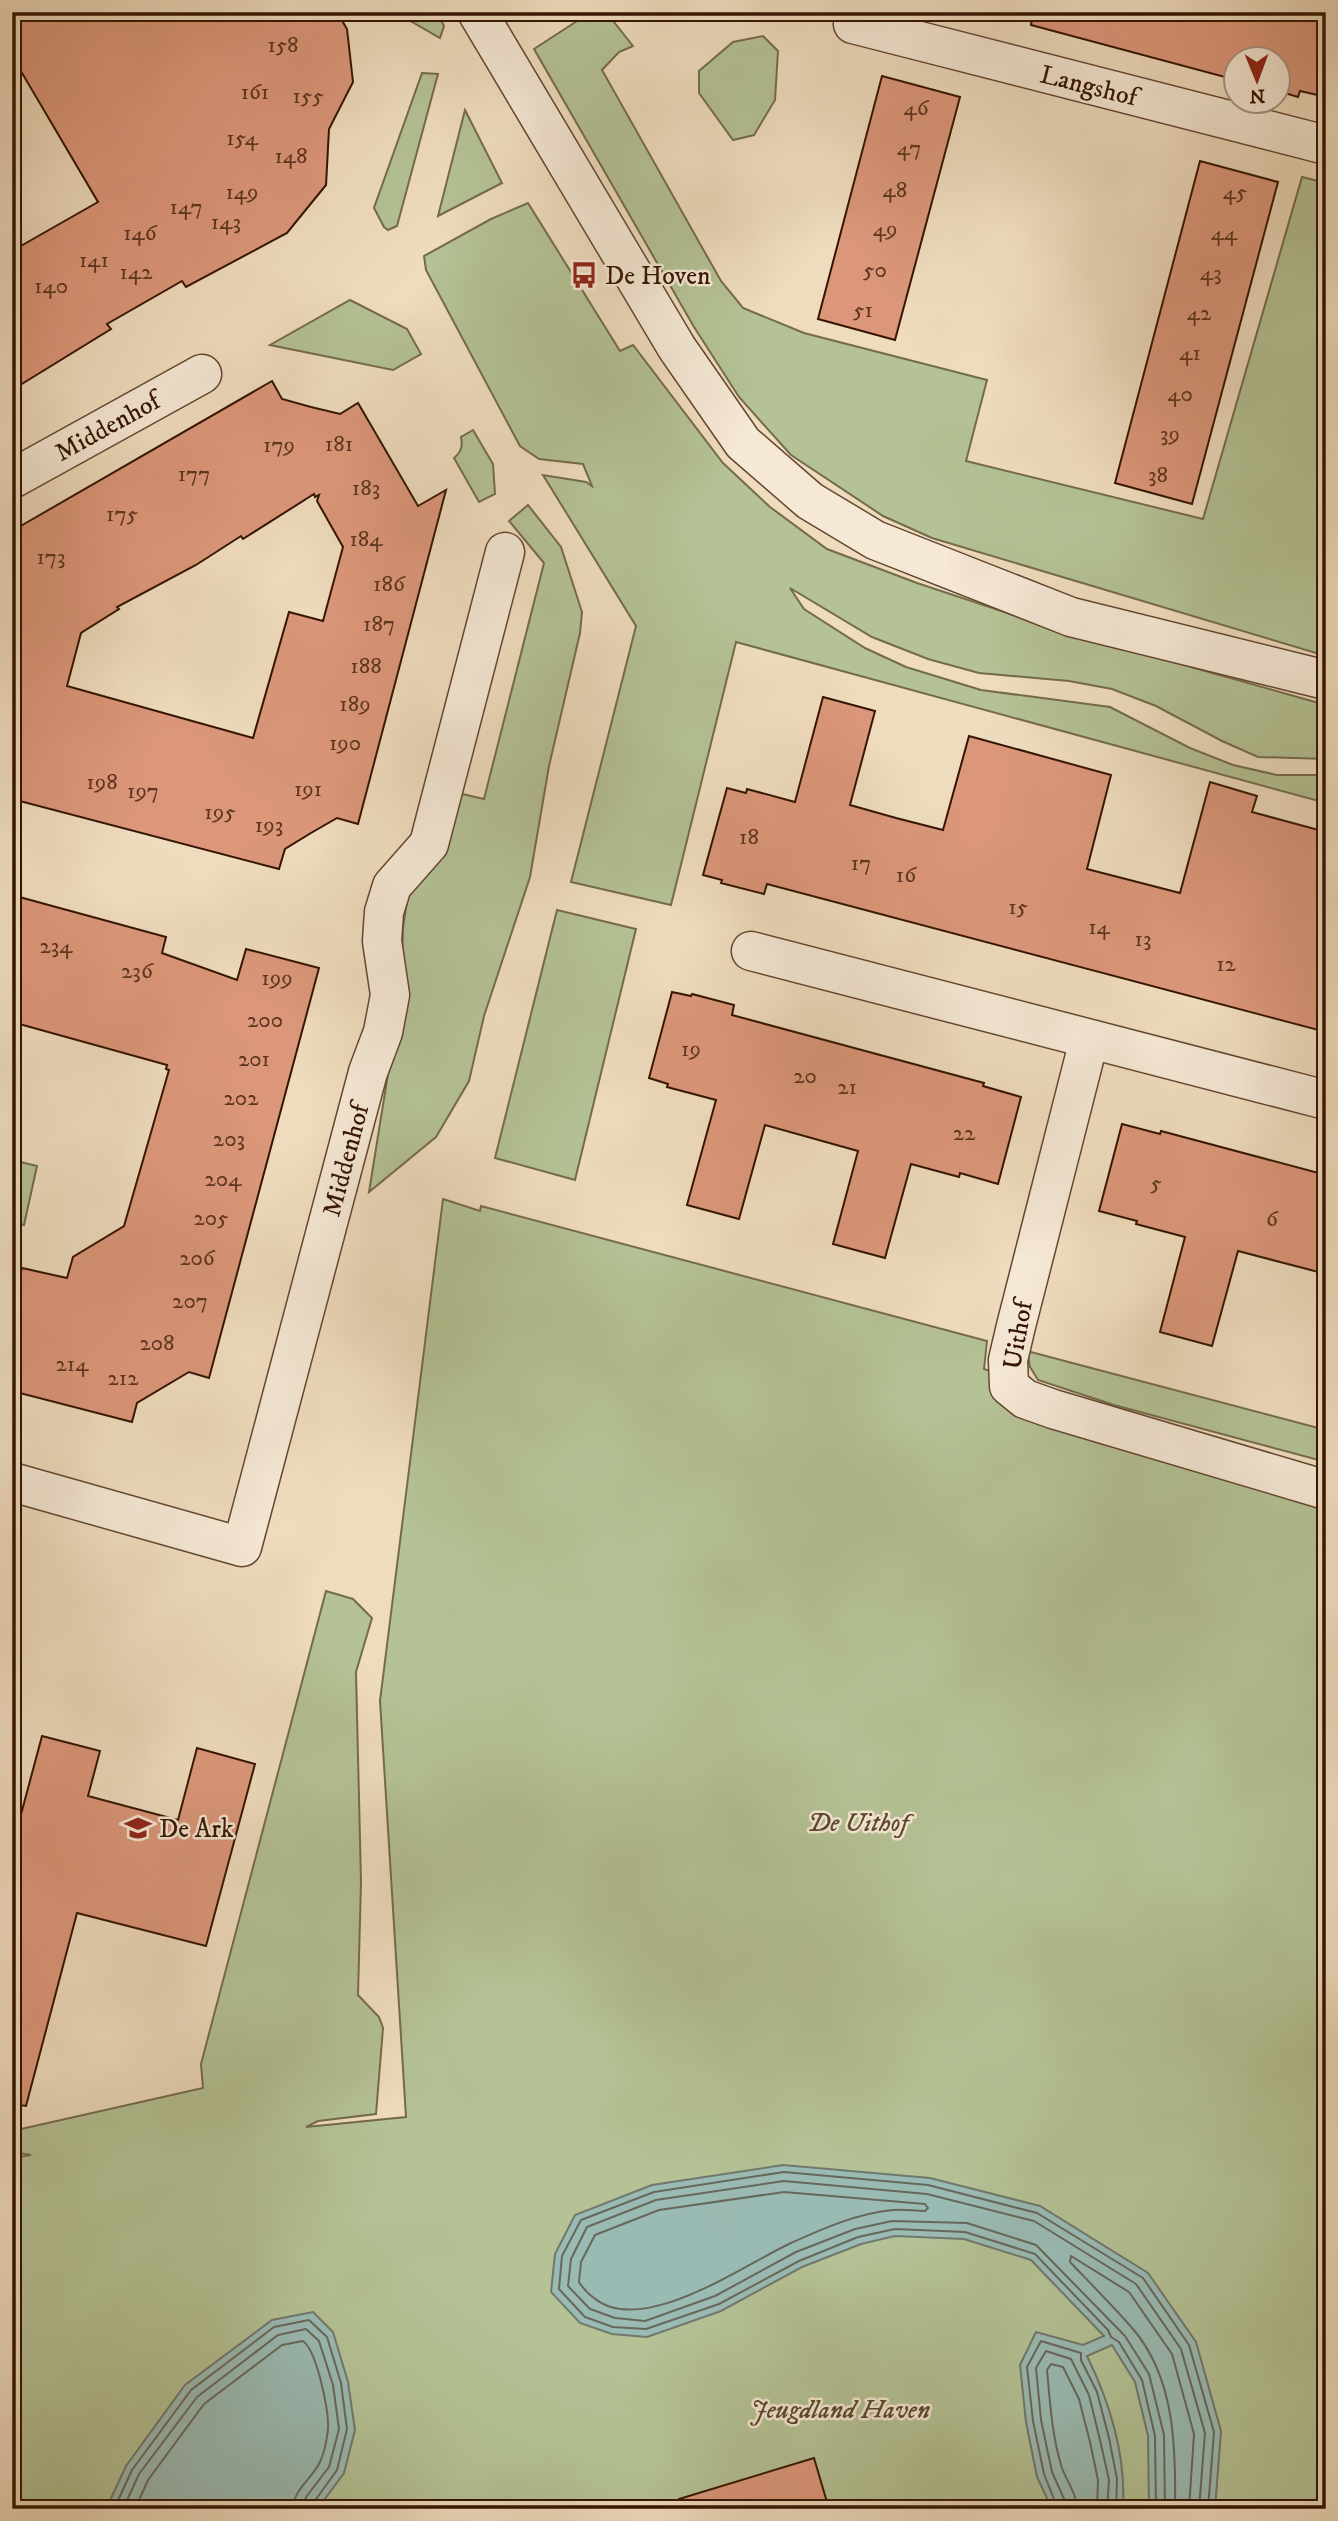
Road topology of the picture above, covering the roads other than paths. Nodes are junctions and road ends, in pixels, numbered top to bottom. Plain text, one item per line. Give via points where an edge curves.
1 (477, 12) edge
2 (853, 24) dead end
3 (1326, 145) edge
4 (202, 374) dead end
5 (12, 479) edge
6 (505, 552) dead end
7 (1326, 680) edge
8 (751, 951) dead end
9 (1089, 1040) junction
10 (1326, 1100) edge
11 (12, 1482) edge
12 (1326, 1490) edge

1 - 7 street via 677,348 743,443 810,501 875,540 1071,617
2 - 3 street, Langshof
4 - 5 street, Middenhof
6 - 11 street, Middenhof via 429,844 392,886 384,912 382,941 390,995 383,1032 368,1072 242,1547
8 - 9 street
9 - 10 street
9 - 12 street, Uithof via 1013,1337 1009,1386 1025,1399 1053,1409

